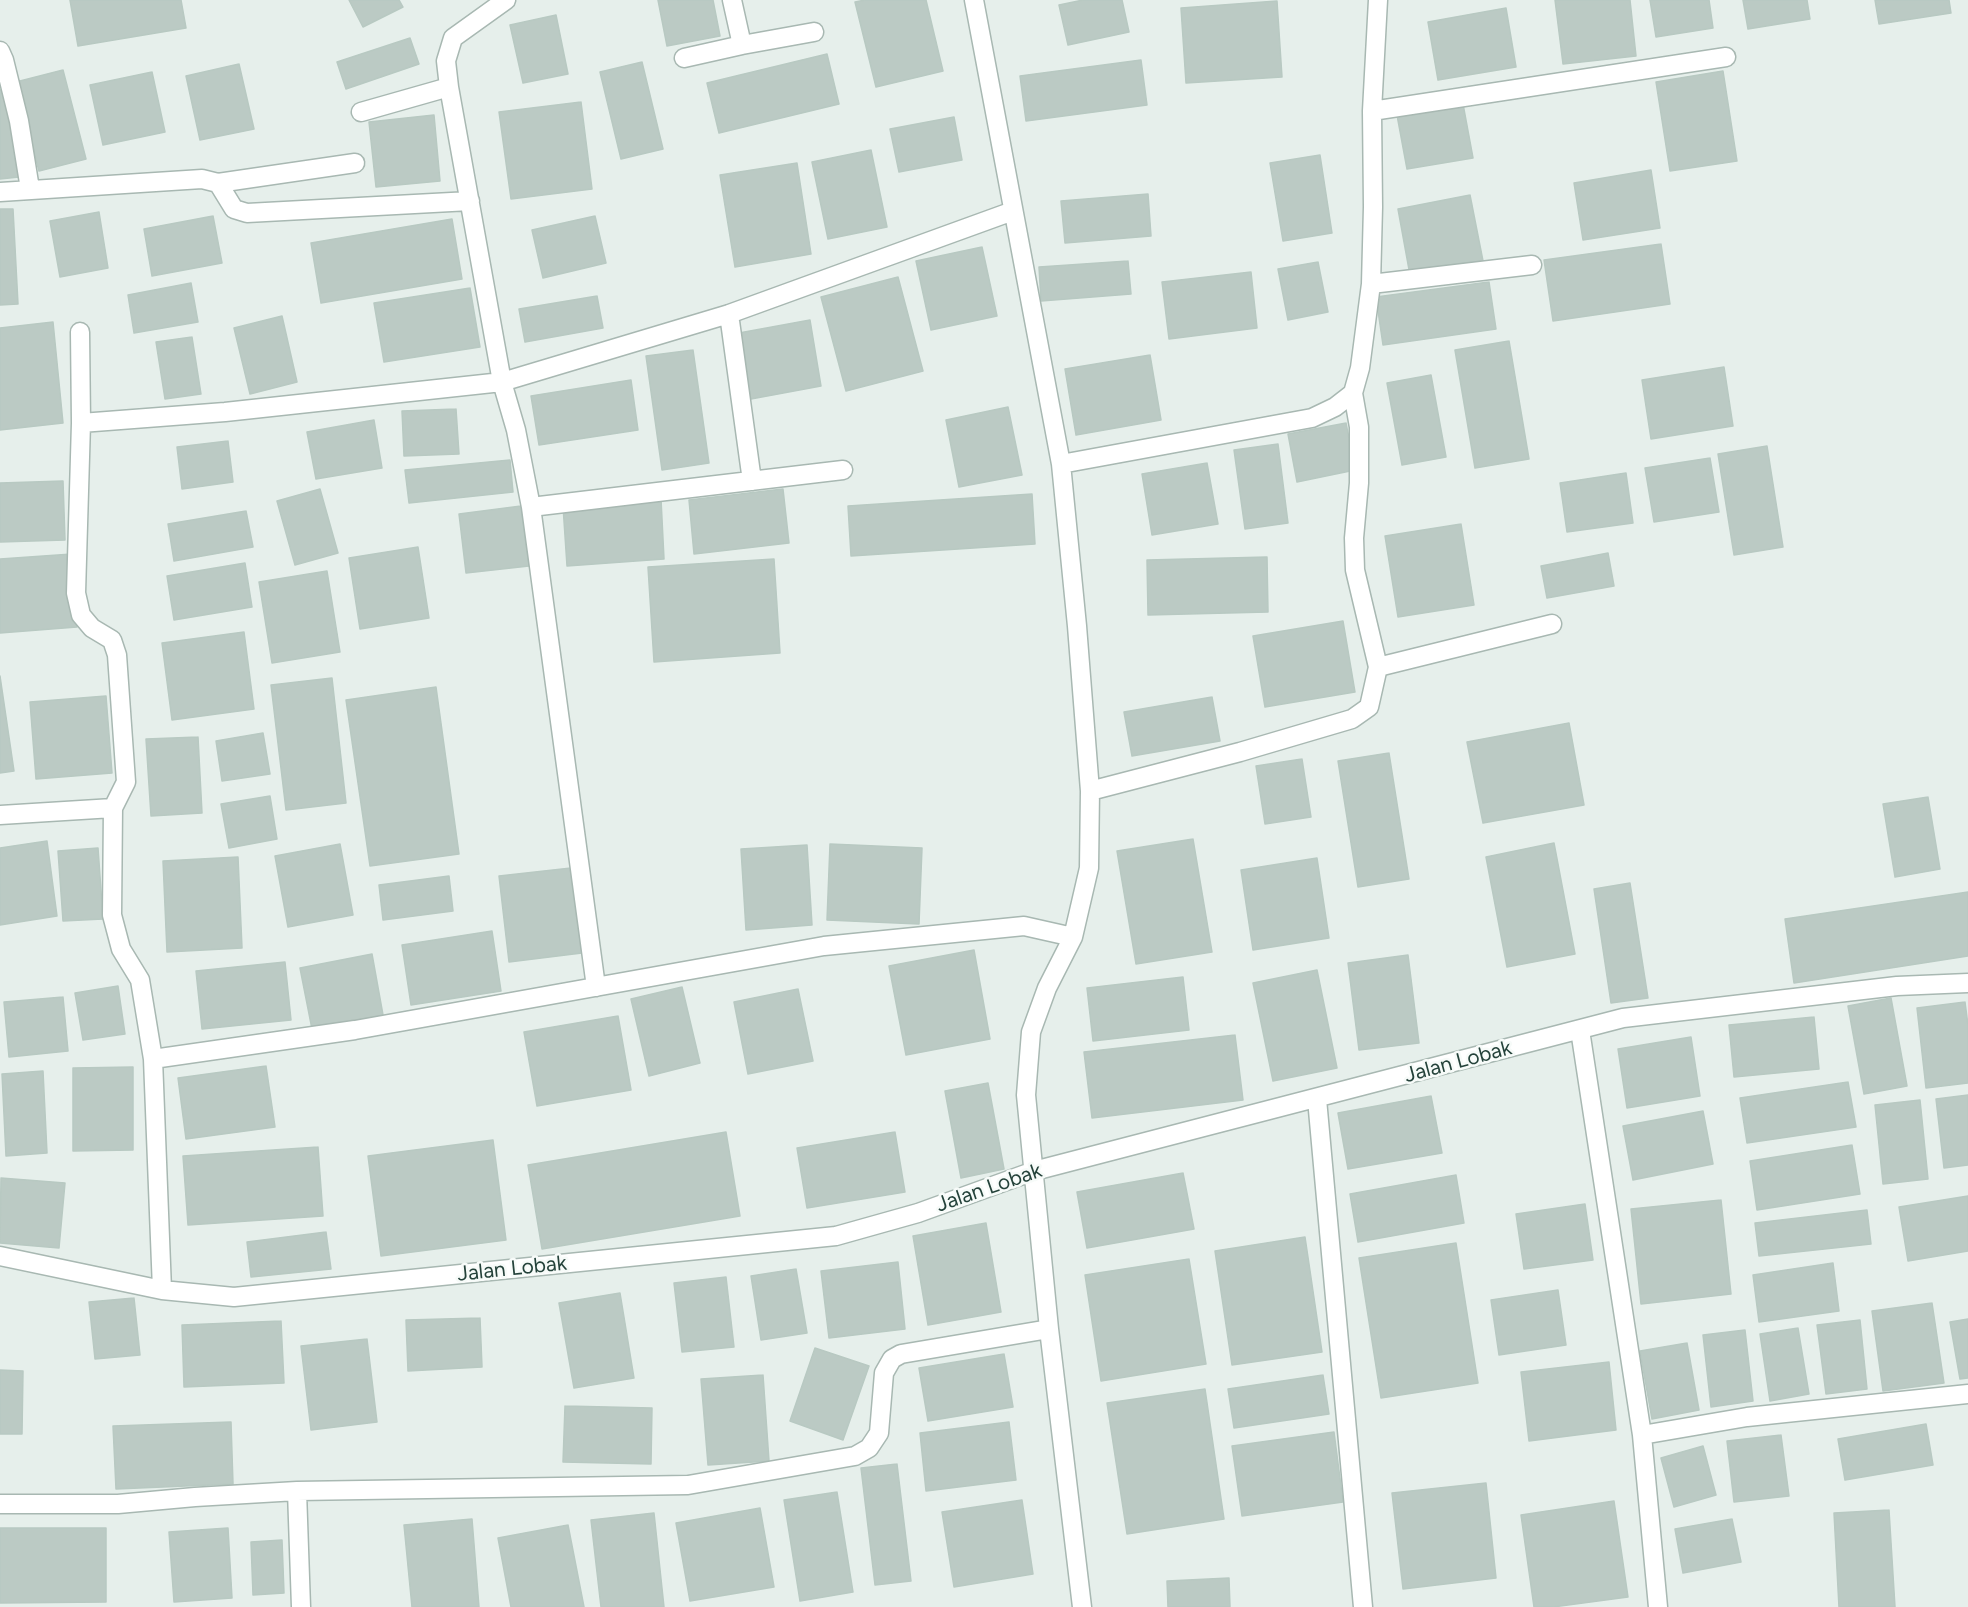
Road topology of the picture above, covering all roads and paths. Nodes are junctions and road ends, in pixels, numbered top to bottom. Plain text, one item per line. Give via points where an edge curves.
1 (732, 0) edge
2 (974, 0) edge
3 (1378, 0) edge
4 (496, 3) edge
5 (814, 32) dead end
6 (742, 45) junction
7 (0, 51) edge
8 (1726, 57) dead end
9 (684, 58) dead end
10 (449, 87) junction
11 (1372, 111) junction
12 (361, 112) dead end
13 (355, 163) dead end
14 (218, 183) junction
15 (30, 189) junction
16 (0, 192) edge
17 (470, 201) junction
18 (1013, 211) junction
19 (1533, 266) dead end
20 (1371, 284) junction
21 (729, 314) junction
22 (80, 333) dead end
23 (502, 382) junction
24 (1353, 393) junction
25 (81, 423) junction
26 (1060, 464) junction
27 (843, 470) dead end
28 (752, 481) junction
29 (531, 507) junction
30 (1552, 624) dead end
31 (1378, 667) junction
32 (1090, 791) junction
33 (113, 808) junction
34 (0, 815) edge
35 (1072, 937) junction
36 (1968, 983) edge
37 (596, 987) junction
38 (1580, 1030) junction
39 (153, 1059) junction
40 (1317, 1099) junction
41 (1034, 1171) junction
42 (0, 1256) edge
43 (162, 1290) junction
44 (1049, 1329) junction
45 (1968, 1394) edge
46 (1642, 1435) junction
47 (297, 1491) junction
48 (0, 1504) edge
49 (301, 1607) edge
50 (1082, 1607) edge
51 (1363, 1607) edge
52 (1658, 1607) edge

1 - 6 street
2 - 18 street
3 - 11 street
4 - 10 street via 453,38 446,61
5 - 6 street
6 - 9 street
7 - 15 street via 19,122
8 - 11 street
10 - 12 street
10 - 17 street
11 - 20 street
13 - 14 street
14 - 15 street via 202,179
14 - 17 street via 234,209 248,213
15 - 16 street
17 - 23 street
18 - 21 street
18 - 26 street
19 - 20 street
20 - 24 street
21 - 23 street
21 - 28 street
22 - 25 street
23 - 25 street via 225,412
23 - 29 street
24 - 26 street via 1312,418
24 - 31 street via 1359,427 1355,570
25 - 33 street via 76,593 81,615 92,628 112,640 117,655 126,782
26 - 32 street
27 - 28 street
28 - 29 street
29 - 37 street
30 - 31 street
31 - 32 street via 1369,707 1352,719
32 - 35 street via 1089,868
33 - 34 street
33 - 39 street via 112,915 121,949 140,980
35 - 37 street via 1024,926 824,946
35 - 41 street via 1031,1032 1026,1095
36 - 38 street, Jalan Lobak via 1897,986 1623,1018
37 - 39 street via 355,1030
38 - 40 street, Jalan Lobak
38 - 46 street
39 - 43 street
40 - 41 street, Jalan Lobak
40 - 51 street
41 - 43 street, Jalan Lobak via 918,1213 836,1236 234,1297
41 - 44 street
42 - 43 street, Jalan Lobak
44 - 47 street via 901,1354 892,1359 884,1373 879,1433 869,1448 855,1456 688,1485
44 - 50 street
45 - 46 street via 1747,1417
46 - 52 street
47 - 48 street via 118,1504
47 - 49 street

